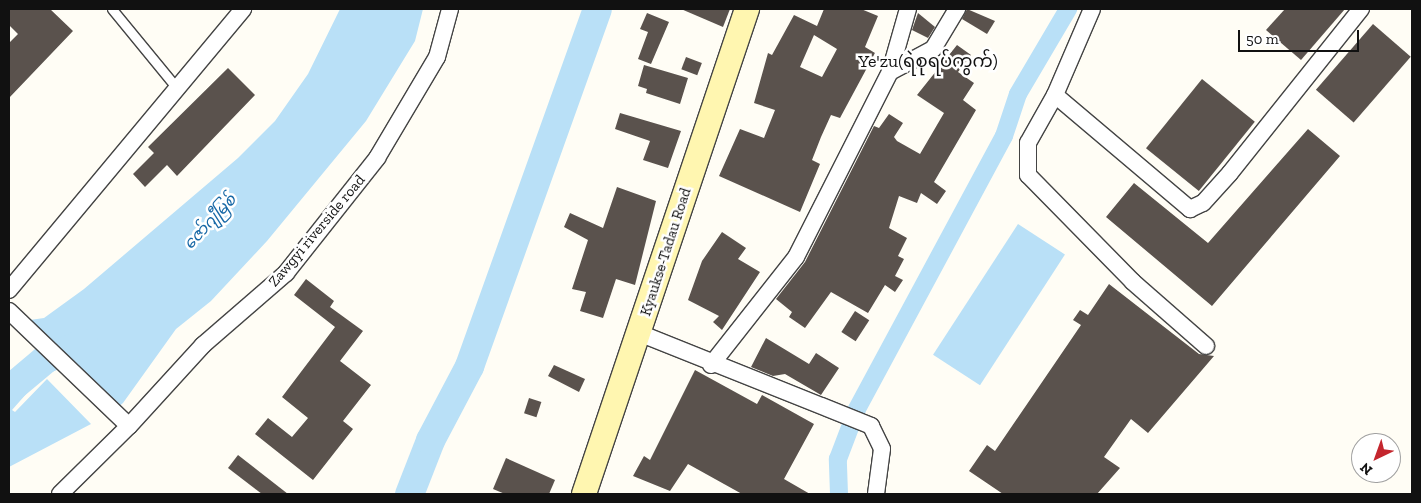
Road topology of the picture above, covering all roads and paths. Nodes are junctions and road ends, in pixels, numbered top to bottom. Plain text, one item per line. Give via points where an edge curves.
1 (113, 9) edge
2 (243, 9) edge
3 (450, 9) edge
4 (747, 9) edge
5 (908, 9) edge
6 (957, 9) edge
7 (1092, 9) edge
8 (1361, 9) edge
9 (890, 72) junction
10 (176, 87) junction
11 (1055, 95) junction
12 (9, 290) edge
13 (11, 314) edge
14 (639, 333) junction
15 (1206, 346) dead end
16 (711, 365) junction
17 (129, 426) junction
18 (60, 494) edge
19 (584, 494) edge
20 (876, 494) edge

1 - 10 lane
2 - 10 street
3 - 17 street, Zawgyi riverside road via 438,56 377,158 286,273 203,345
4 - 14 main road, Kyaukse-Tadau Road
5 - 9 street
6 - 9 street via 933,49
7 - 11 street
8 - 11 street via 1196,209 1166,191
9 - 16 street via 796,257
10 - 12 street
11 - 15 street via 1028,143 1028,175 1133,282
13 - 17 street
14 - 16 street
14 - 19 main road, Kyaukse-Tadau Road
16 - 20 street via 872,426 882,449
17 - 18 street, Zawgyi riverside road

